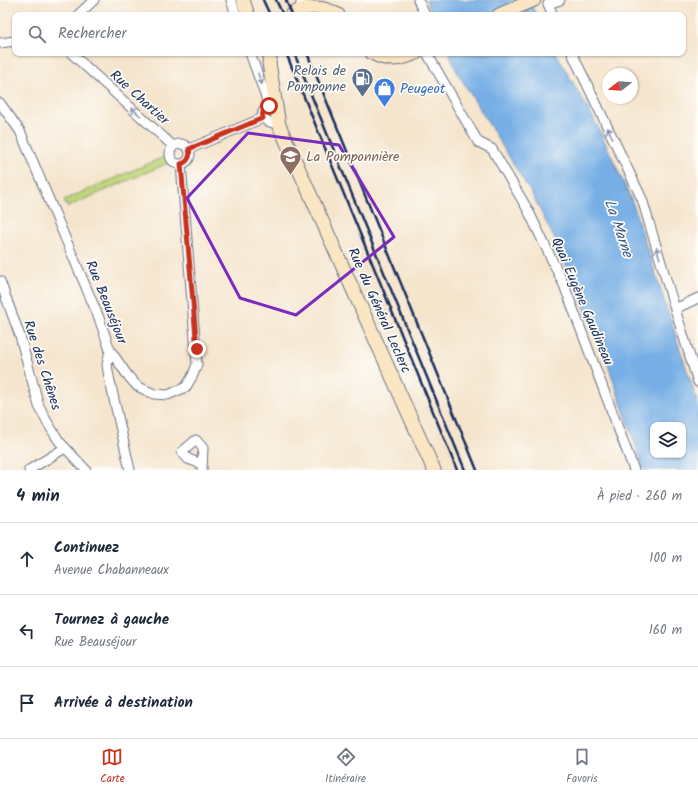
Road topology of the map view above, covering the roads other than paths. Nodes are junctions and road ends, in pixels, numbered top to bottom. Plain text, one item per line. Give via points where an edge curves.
1 (94, 0) edge
2 (230, 0) edge
3 (418, 0) edge
4 (534, 0) edge
5 (560, 0) edge
6 (325, 9) edge
7 (297, 10) edge
8 (245, 11) edge
9 (81, 12) edge
10 (424, 12) edge
11 (506, 12) edge
12 (552, 12) edge
13 (12, 41) edge
14 (0, 43) edge
15 (74, 56) edge
16 (251, 56) edge
17 (270, 56) edge
18 (379, 56) edge
19 (408, 56) edge
20 (429, 56) edge
21 (573, 56) edge
22 (0, 103) edge
23 (276, 116) junction
24 (263, 118) junction
25 (173, 146) junction
26 (189, 149) junction
27 (181, 164) junction
28 (0, 281) edge
29 (698, 298) edge
30 (675, 309) junction
31 (110, 350) junction
32 (698, 382) edge
33 (66, 448) junction
34 (29, 470) edge
35 (86, 470) edge
36 (130, 470) edge
37 (434, 470) edge
38 (634, 470) edge

1 - 9 street
2 - 8 street
3 - 10 street
4 - 11 main road
5 - 12 street via 548,4
6 - 7 main road
13 - 14 street
25 -> 15 street, Rue Chartier
16 -> 23 street
17 - 23 main road, Rue du Général Leclerc
18 - 19 main road via 393,60
20 - 38 street, Quai Eugène Gaudineau via 478,142 492,149 528,210 564,285
30 -> 21 street via 642,199
22 - 31 street, Rue Beauséjour via 20,131
23 - 24 street via 267,121
23 - 24 street via 264,108
23 - 37 main road, Rue du Général Leclerc
24 - 26 street
25 - 26 street via 184,144
25 - 27 street via 170,158 173,162
26 - 27 street via 189,159
27 - 31 street, Rue Beauséjour via 197,364 193,375 186,387 168,394 154,394 137,386
28 - 33 street, Rue des Chênes via 20,336 40,406 47,422
29 - 30 street
30 - 32 street
31 - 36 street via 107,365
33 - 34 street
33 - 35 street, Rue des Chênes

